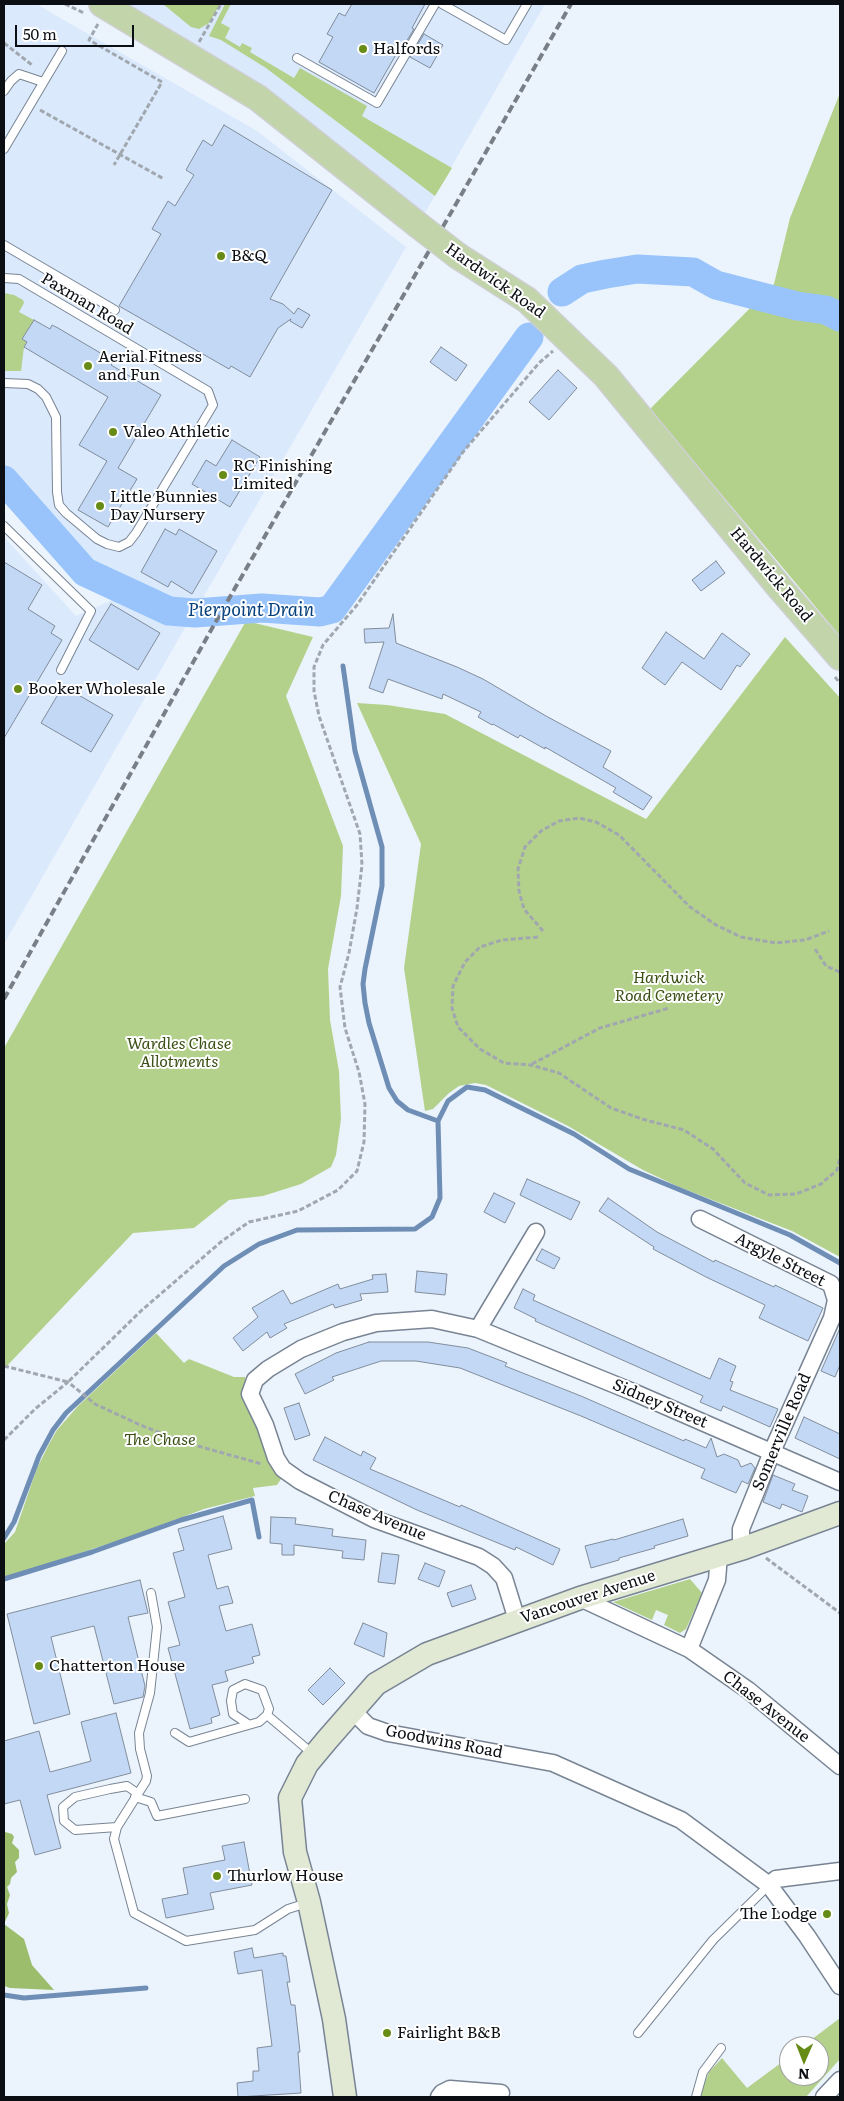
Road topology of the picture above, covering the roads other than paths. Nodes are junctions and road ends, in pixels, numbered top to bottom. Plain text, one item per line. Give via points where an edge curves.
1 (435, 4) edge
2 (442, 4) edge
3 (527, 4) edge
4 (101, 12) edge
5 (62, 51) dead end
6 (297, 58) dead end
7 (43, 82) junction
8 (4, 91) edge
9 (4, 149) edge
10 (4, 245) edge
11 (4, 278) edge
12 (115, 310) dead end
13 (4, 383) edge
14 (4, 526) edge
15 (840, 657) edge
16 (61, 670) dead end
17 (700, 1219) dead end
18 (536, 1232) dead end
19 (832, 1318) joint
20 (478, 1329) junction
21 (771, 1452) junction
22 (283, 1469) joint
23 (840, 1482) edge
24 (840, 1513) edge
25 (750, 1545) junction
26 (719, 1555) junction
27 (151, 1593) dead end
28 (580, 1598) junction
29 (517, 1620) junction
30 (689, 1649) junction
31 (354, 1712) junction
32 (267, 1715) junction
33 (248, 1724) junction
34 (175, 1733) dead end
35 (315, 1755) junction
36 (840, 1766) edge
37 (136, 1795) junction
38 (245, 1799) dead end
39 (117, 1827) junction
40 (840, 1871) edge
41 (769, 1885) junction
42 (309, 1902) junction
43 (840, 1986) edge
44 (638, 2032) dead end
45 (721, 2048) dead end
46 (840, 2080) edge
47 (501, 2093) dead end
48 (346, 2097) edge
49 (439, 2097) edge
50 (696, 2097) edge
51 (824, 2097) edge

1 - 6 lane via 377,103
2 - 3 lane via 506,40
4 - 15 main road, Hardwick Road, bridge via 191,58 258,98 458,256 527,300 606,376
5 - 7 lane
7 - 8 lane via 19,74
7 - 9 lane
10 - 12 lane
11 - 13 lane, Paxman Road via 19,279 208,391 213,406 136,533 119,547 97,539 59,504 56,417 46,397 28,384
14 - 16 lane via 91,611
17 - 19 street, Argyle Street via 831,1284 836,1300
18 - 20 street
19 - 21 street, Somerville Road
20 - 21 street, Sidney Street
20 - 22 street, Sidney Street via 432,1319 376,1323 301,1349 268,1369 255,1380 250,1394
21 - 23 street, Sidney Street
21 - 25 street, Somerville Road via 741,1529 740,1538
22 - 29 street, Chase Avenue via 374,1519 479,1557 493,1566 504,1578
24 - 25 main road, Vancouver Avenue
25 - 26 main road, Vancouver Avenue
26 - 28 main road, Vancouver Avenue
26 - 30 street via 718,1580
27 - 37 lane via 157,1627 150,1693 139,1733 147,1776
28 - 29 main road, Vancouver Avenue
28 - 30 street, Chase Avenue
29 - 31 main road, Vancouver Avenue via 427,1654 376,1684
30 - 36 street, Chase Avenue via 748,1690
31 - 35 main road
31 - 41 street, Goodwins Road via 368,1726 388,1732 554,1763 681,1820
32 - 33 lane via 259,1722
32 - 33 lane via 262,1690 245,1684 233,1690 231,1701 233,1714
32 - 35 lane
33 - 34 lane via 188,1742
35 - 42 main road via 290,1798 295,1852
37 - 38 lane via 151,1802 158,1816
37 - 39 lane
37 - 39 lane via 126,1786 75,1797 63,1807 64,1821 75,1830
39 - 42 lane via 114,1839 134,1913 186,1941 255,1930 288,1909
40 - 41 street via 776,1879
41 - 43 street, Goodwins Road
41 - 44 lane via 714,1940
42 - 48 main road via 334,2019
45 - 50 lane via 703,2072
46 - 51 street
47 - 49 street via 450,2089

